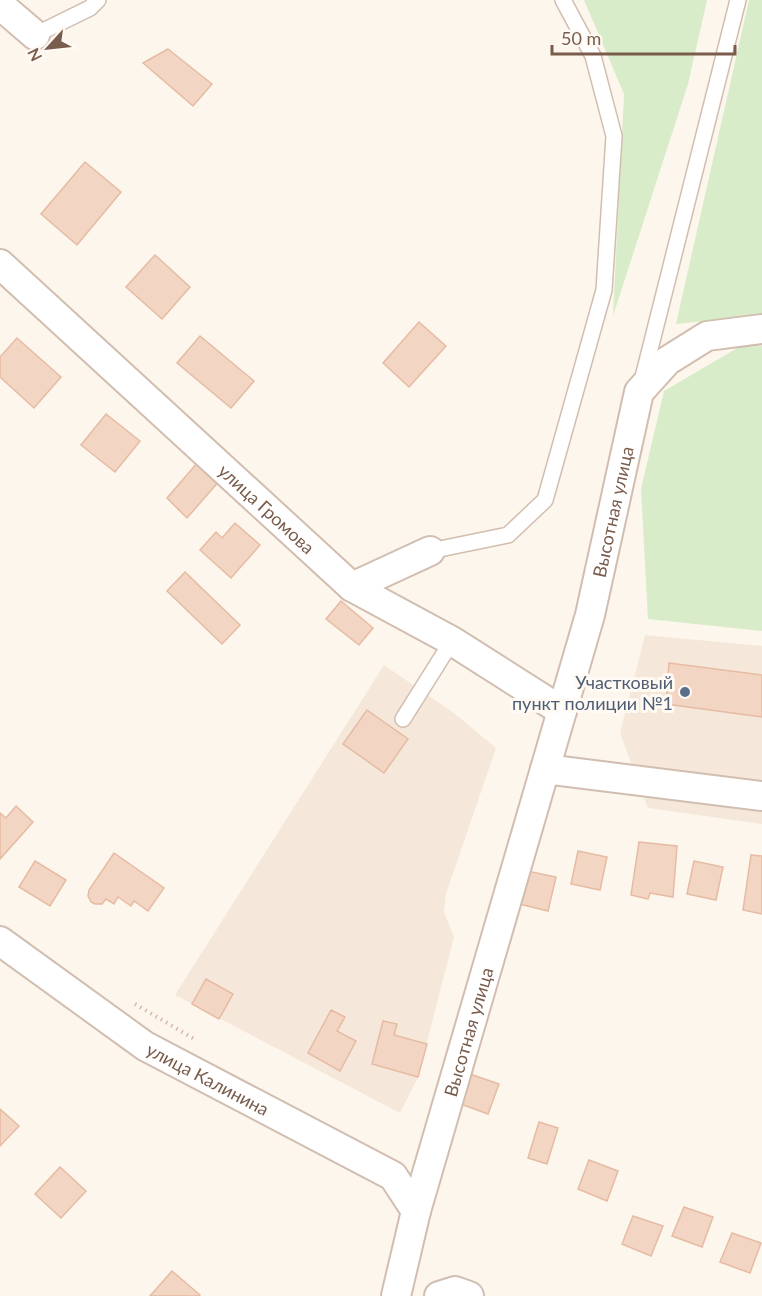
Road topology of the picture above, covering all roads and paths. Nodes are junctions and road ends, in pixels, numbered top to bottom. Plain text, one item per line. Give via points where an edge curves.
1 (98, 0) edge
2 (563, 0) edge
3 (738, 0) edge
4 (0, 4) edge
5 (35, 35) joint
6 (0, 264) edge
7 (762, 329) edge
8 (639, 392) junction
9 (430, 551) joint
10 (352, 586) junction
11 (452, 641) junction
12 (562, 711) junction
13 (403, 719) dead end
14 (545, 769) junction
15 (762, 796) edge
16 (0, 941) edge
17 (130, 1001) dead end
18 (198, 1042) dead end
19 (416, 1210) junction
20 (396, 1296) edge
21 (439, 1296) edge
22 (469, 1296) edge

1 - 5 lane via 90,8
2 - 9 lane via 593,56 614,136 604,290 545,500 508,535
3 - 8 lane
4 - 5 street
6 - 10 street, улица Громова
7 - 8 street, Высотная улица via 707,336 667,361
8 - 12 street, Высотная улица via 590,615
9 - 10 street
10 - 11 street, улица Громова
11 - 12 street, улица Громова
11 - 13 lane
12 - 14 street, Высотная улица
14 - 15 street
14 - 19 street, Высотная улица
16 - 19 street, улица Калинина via 145,1046 393,1176
17 - 18 path
19 - 20 street, Высотная улица
21 - 22 street via 455,1291

